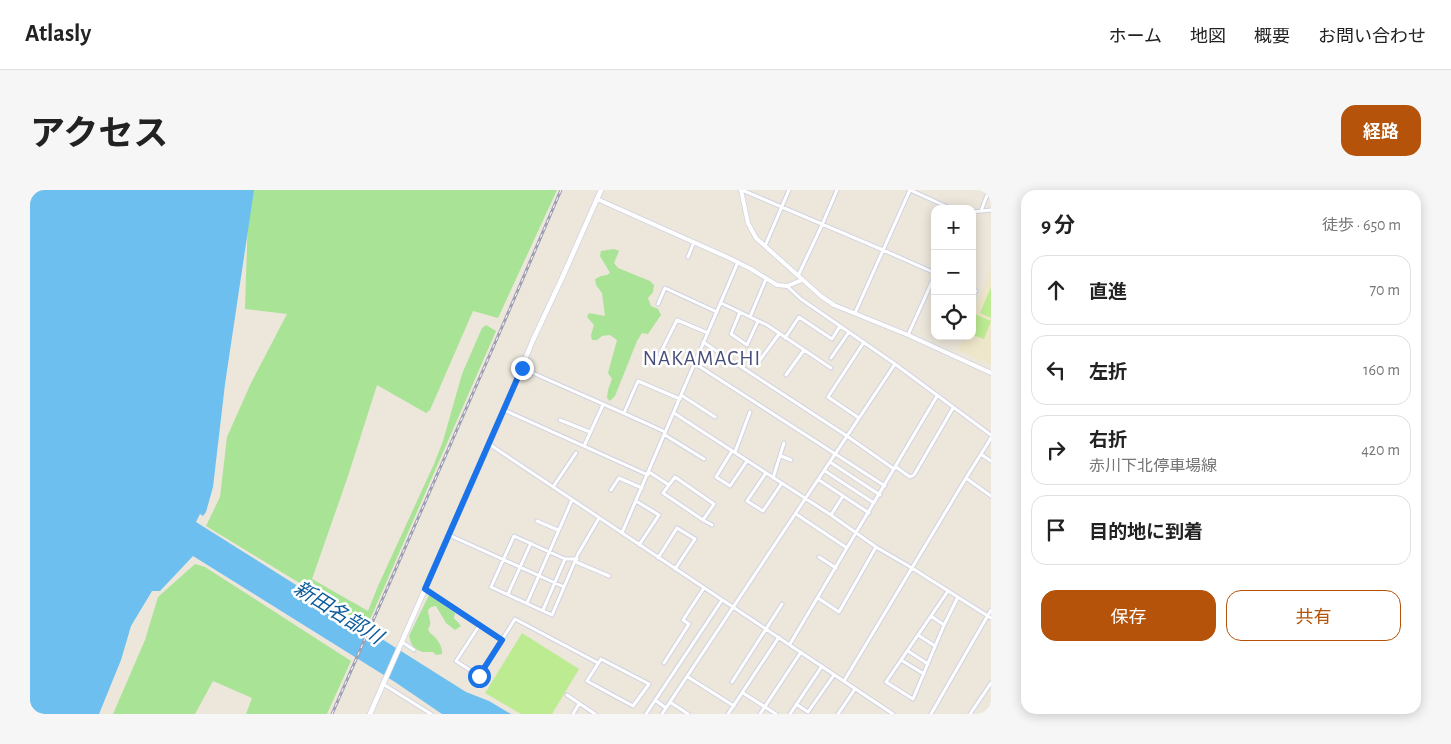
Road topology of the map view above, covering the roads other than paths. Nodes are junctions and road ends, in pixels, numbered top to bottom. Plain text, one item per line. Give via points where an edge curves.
1 (601, 190) edge
2 (742, 190) edge
3 (789, 190) edge
4 (837, 190) edge
5 (910, 190) edge
6 (989, 190) edge
7 (916, 191) edge
8 (596, 200) junction
9 (944, 205) edge
10 (782, 207) junction
11 (991, 210) edge
12 (981, 211) junction
13 (976, 212) edge
14 (822, 225) junction
15 (694, 242) junction
16 (764, 247) junction
17 (883, 250) junction
18 (688, 257) dead end
19 (738, 262) junction
20 (931, 272) edge
21 (797, 276) junction
22 (766, 278) junction
23 (802, 280) junction
24 (931, 283) edge
25 (787, 286) junction
26 (721, 303) junction
27 (658, 304) dead end
28 (717, 312) junction
29 (740, 312) junction
30 (856, 313) junction
31 (750, 317) junction
32 (758, 321) junction
33 (840, 326) junction
34 (848, 332) junction
35 (708, 334) junction
36 (779, 334) junction
37 (908, 335) junction
38 (785, 338) junction
39 (704, 342) junction
40 (864, 342) junction
41 (804, 350) junction
42 (660, 354) dead end
43 (831, 358) dead end
44 (760, 360) dead end
45 (694, 363) junction
46 (895, 364) junction
47 (522, 368) junction
48 (831, 368) dead end
49 (991, 373) edge
50 (786, 375) dead end
51 (937, 396) junction
52 (681, 397) junction
53 (603, 405) junction
54 (953, 408) junction
55 (504, 410) junction
56 (750, 412) dead end
57 (624, 413) junction
58 (674, 413) junction
59 (715, 417) dead end
60 (859, 418) junction
61 (560, 420) dead end
62 (590, 432) junction
63 (665, 433) junction
64 (847, 436) junction
65 (991, 437) edge
66 (784, 443) dead end
67 (489, 444) junction
68 (584, 446) junction
69 (733, 452) junction
70 (576, 453) dead end
71 (835, 454) junction
72 (982, 455) junction
73 (780, 456) junction
74 (704, 459) dead end
75 (792, 460) dead end
76 (747, 461) junction
77 (991, 461) edge
78 (830, 462) junction
79 (895, 468) junction
80 (825, 471) junction
81 (648, 473) junction
82 (766, 473) junction
83 (773, 478) junction
84 (966, 478) junction
85 (819, 480) junction
86 (782, 483) junction
87 (669, 485) junction
88 (885, 486) junction
89 (553, 487) junction
90 (642, 488) junction
91 (611, 490) dead end
92 (880, 495) junction
93 (843, 496) junction
94 (991, 496) edge
95 (806, 499) junction
96 (572, 500) junction
97 (636, 501) junction
98 (874, 504) junction
99 (868, 513) junction
100 (796, 514) junction
101 (831, 515) junction
102 (599, 518) junction
103 (703, 520) junction
104 (537, 521) dead end
105 (712, 525) dead end
106 (558, 530) junction
107 (622, 533) junction
108 (856, 534) junction
109 (449, 535) junction
110 (531, 544) junction
111 (639, 545) junction
112 (876, 547) junction
113 (847, 548) junction
114 (549, 551) junction
115 (819, 557) dead end
116 (658, 558) junction
117 (565, 559) junction
118 (503, 560) junction
119 (576, 560) junction
120 (520, 568) junction
121 (836, 568) junction
122 (912, 568) junction
123 (675, 569) junction
124 (538, 576) junction
125 (609, 576) dead end
126 (554, 583) junction
127 (564, 587) junction
128 (704, 588) junction
129 (425, 589) junction
130 (948, 591) junction
131 (508, 594) junction
132 (958, 597) junction
133 (818, 598) junction
134 (722, 600) junction
135 (527, 603) junction
136 (782, 604) dead end
137 (734, 607) junction
138 (543, 610) junction
139 (991, 610) edge
140 (931, 616) junction
141 (989, 617) edge
142 (944, 625) junction
143 (480, 626) junction
144 (766, 629) junction
145 (918, 635) junction
146 (779, 637) junction
147 (502, 640) junction
148 (402, 642) junction
149 (790, 644) junction
150 (935, 646) junction
151 (414, 650) dead end
152 (908, 650) junction
153 (801, 652) junction
154 (902, 660) junction
155 (598, 663) junction
156 (664, 663) dead end
157 (928, 664) junction
158 (822, 666) junction
159 (924, 674) junction
160 (834, 675) junction
161 (479, 676) junction
162 (688, 676) junction
163 (476, 681) dead end
164 (844, 681) junction
165 (732, 682) dead end
166 (991, 682) edge
167 (384, 683) junction
168 (855, 689) junction
169 (743, 693) junction
170 (567, 695) dead end
171 (655, 700) junction
172 (670, 702) junction
173 (580, 704) junction
174 (796, 704) junction
175 (734, 706) junction
176 (765, 707) junction
177 (666, 708) junction
178 (370, 714) edge
179 (431, 714) edge
180 (573, 714) edge
181 (595, 714) edge
182 (646, 714) edge
183 (662, 714) edge
184 (688, 714) edge
185 (728, 714) edge
186 (760, 714) edge
187 (776, 714) edge
188 (790, 714) edge
189 (838, 714) edge
190 (893, 714) edge
191 (931, 714) edge
192 (970, 714) edge

1 - 8 main road
2 - 10 street
2 - 16 street via 748,223
3 - 10 street
4 - 14 street
5 - 7 street
5 - 17 street
6 - 12 street
7 - 9 street
8 - 15 street
8 - 47 main road
10 - 14 street
10 - 16 street
11 - 12 street
12 - 13 street
14 - 17 street
14 - 21 street
15 - 18 street
15 - 19 street
16 - 21 street
17 - 20 street
17 - 30 street
19 - 22 street
19 - 26 street
21 - 23 street
22 - 25 street via 777,285
22 - 31 street
23 - 25 street
23 - 30 street via 834,305
24 - 37 street
25 - 33 street
26 - 28 street
26 - 29 street
27 - 28 street via 665,288
28 - 35 street
29 - 31 street
29 - 32 street via 730,334 747,345
30 - 37 street
31 - 32 street
32 - 36 street
33 - 34 street
33 - 38 street via 832,339 799,316
34 - 40 street
34 - 43 street
35 - 39 street
35 - 42 street via 677,320
36 - 38 street
36 - 44 street
37 - 49 street
38 - 41 street
39 - 45 street
39 - 64 street
40 - 46 street
40 - 60 street via 828,397
41 - 48 street
41 - 50 street
45 - 52 street
45 - 71 street
46 - 51 street
46 - 60 street
47 - 53 street
47 - 55 main road
51 - 54 street
51 - 79 street
52 - 57 street via 638,381
52 - 58 street
52 - 59 street
53 - 57 street
53 - 62 street
54 - 65 street
54 - 79 street via 914,475 910,477
55 - 67 main road
55 - 68 street
56 - 69 street
57 - 63 street
58 - 63 street
58 - 69 street
60 - 64 street
61 - 62 street
62 - 68 street
63 - 74 street
63 - 81 street
64 - 71 street
64 - 79 street
65 - 72 street
66 - 73 street
67 - 89 street
67 - 109 main road
68 - 81 street
69 - 76 street
69 - 76 street via 716,477 730,486
70 - 89 street
71 - 78 street
71 - 88 street
72 - 77 street
72 - 84 street
73 - 75 street
73 - 83 street
76 - 82 street
78 - 80 street
78 - 92 street
79 - 88 street
80 - 85 street
80 - 98 street
81 - 87 street
81 - 90 street
82 - 83 street
82 - 86 street via 748,501 763,511
83 - 86 street
84 - 94 street
84 - 122 street
85 - 93 street
85 - 95 street
86 - 95 street
87 - 103 street via 663,493
87 - 103 street via 675,477 714,504
88 - 92 street
89 - 96 street
90 - 91 street via 619,478
90 - 97 street
92 - 98 street
93 - 99 street
93 - 101 street
95 - 100 street
95 - 101 street
96 - 102 street
96 - 106 street
97 - 107 street
97 - 111 street via 659,515
98 - 99 street
99 - 108 street
100 - 113 street
100 - 137 street
101 - 108 street
102 - 107 street
102 - 119 street
103 - 105 street
104 - 106 street
106 - 114 street
107 - 111 street
108 - 112 street
108 - 113 street
109 - 118 street
109 - 129 main road
110 - 114 street
110 - 118 street via 514,536
110 - 120 street
111 - 116 street
112 - 122 street
112 - 133 street via 839,612
113 - 121 street
114 - 117 street
114 - 124 street
115 - 121 street
116 - 123 street
116 - 123 street via 677,528 695,539
117 - 119 street
117 - 126 street
118 - 120 street
118 - 131 street via 491,586
119 - 125 street
119 - 127 street
120 - 124 street
120 - 131 street
121 - 133 street
122 - 130 street
122 - 164 street
123 - 128 street
124 - 126 street
124 - 135 street
126 - 127 street
126 - 138 street
127 - 138 street via 552,615
128 - 134 street
128 - 156 street via 683,620 689,624
129 - 143 street
129 - 148 main road
130 - 132 street
130 - 140 street
131 - 135 street
132 - 141 street
132 - 142 street
133 - 149 street
134 - 137 street
134 - 171 street
135 - 138 street
136 - 144 street
137 - 144 street
137 - 162 street
139 - 141 street
140 - 142 street
140 - 145 street
141 - 191 street
142 - 150 street
143 - 147 street
143 - 161 street via 456,662
144 - 146 street
144 - 165 street
145 - 150 street
145 - 152 street
146 - 149 street
146 - 169 street
147 - 155 street via 515,619
147 - 161 street
148 - 151 street
148 - 167 main road
149 - 153 street
150 - 157 street
152 - 154 street
152 - 157 street
153 - 158 street
153 - 176 street
154 - 159 street
154 - 159 street via 886,682 914,699
155 - 155 street via 587,681 633,706 649,684 600,659
157 - 159 street
158 - 160 street
158 - 174 street
160 - 164 street
160 - 174 street via 808,712
161 - 163 street
162 - 172 street
162 - 175 street
164 - 168 street
166 - 192 street
167 - 178 main road
167 - 179 street
168 - 189 street
168 - 190 street
169 - 175 street
169 - 176 street
170 - 173 street
171 - 177 street
171 - 182 street
172 - 177 street
172 - 184 street
173 - 180 street
173 - 181 street
174 - 188 street
175 - 185 street
176 - 186 street
176 - 187 street
177 - 183 street

